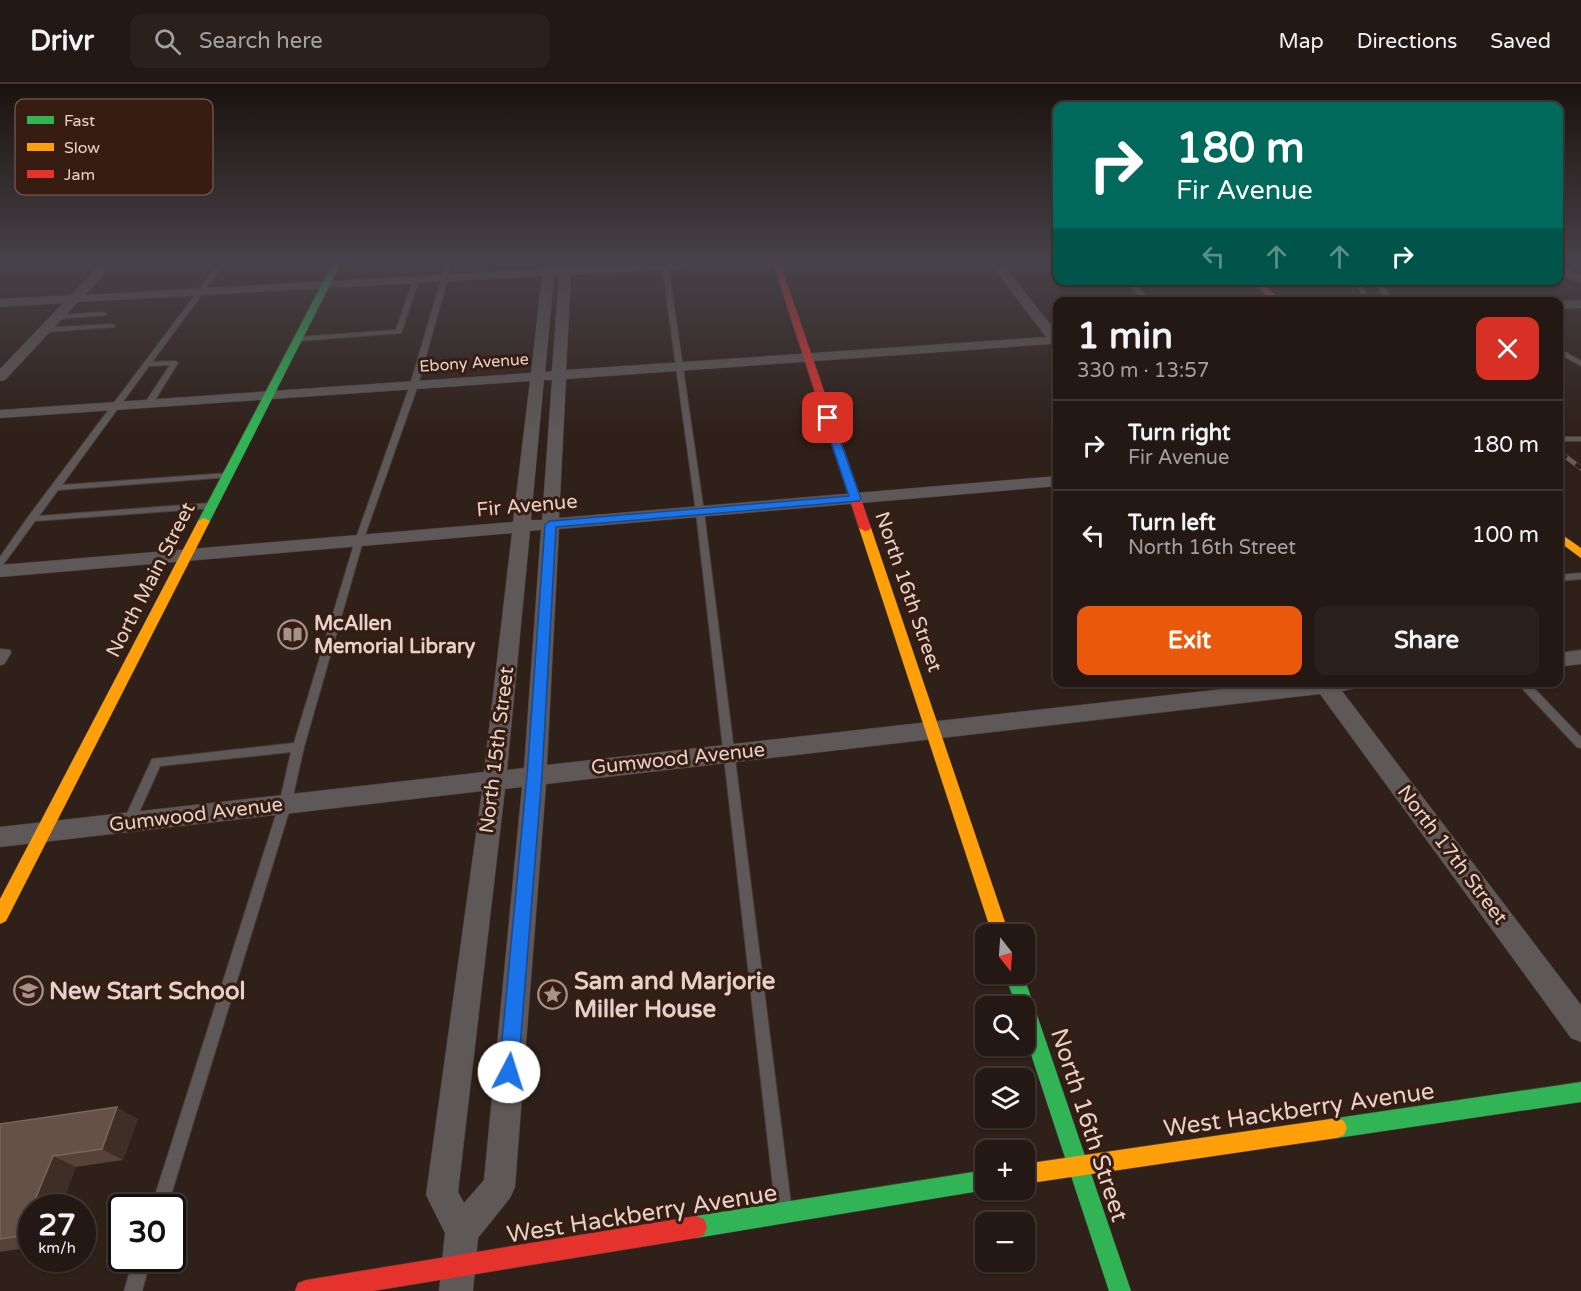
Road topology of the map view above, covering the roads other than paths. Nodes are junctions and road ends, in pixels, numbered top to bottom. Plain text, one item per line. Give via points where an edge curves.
1 (56, 319) edge
2 (180, 319) edge
3 (308, 319) edge
4 (403, 319) edge
5 (433, 319) edge
6 (553, 319) edge
7 (672, 319) edge
8 (794, 319) edge
9 (1039, 319) edge
10 (112, 326) dead end
11 (45, 330) junction
12 (1053, 338) edge
13 (298, 339) junction
14 (1053, 342) edge
15 (1563, 353) edge
16 (807, 358) junction
17 (146, 364) junction
18 (1581, 364) edge
19 (678, 366) junction
20 (548, 375) junction
21 (0, 377) edge
22 (414, 385) junction
23 (269, 395) junction
24 (149, 404) junction
25 (114, 406) junction
26 (0, 414) edge
27 (1563, 439) edge
28 (1581, 439) edge
29 (228, 475) junction
30 (1053, 481) edge
31 (54, 488) junction
32 (856, 499) junction
33 (212, 506) junction
34 (700, 512) junction
35 (31, 519) junction
36 (550, 525) junction
37 (523, 527) junction
38 (1563, 539) edge
39 (359, 541) junction
40 (1581, 554) edge
41 (186, 556) junction
42 (0, 563) edge
43 (0, 571) edge
44 (1581, 576) edge
45 (1563, 578) edge
46 (0, 653) edge
47 (1581, 657) edge
48 (1563, 659) edge
49 (0, 661) edge
50 (1299, 687) edge
51 (1326, 687) edge
52 (1526, 687) edge
53 (934, 731) junction
54 (1581, 744) edge
55 (298, 747) junction
56 (728, 753) junction
57 (535, 775) junction
58 (495, 779) junction
59 (285, 804) junction
60 (129, 822) junction
61 (43, 832) junction
62 (0, 837) edge
63 (0, 916) edge
64 (998, 924) edge
65 (1017, 984) edge
66 (1581, 1028) edge
67 (1581, 1092) edge
68 (1078, 1165) junction
69 (1035, 1172) edge
70 (975, 1182) edge
71 (163, 1194) edge
72 (784, 1214) junction
73 (462, 1231) junction
74 (139, 1272) edge
75 (457, 1279) edge
76 (133, 1291) edge
77 (306, 1291) edge
78 (1120, 1291) edge

1 - 11 street
2 - 17 lane
3 - 13 street, North Main Street
4 - 13 lane via 399,332
5 - 22 lane
6 - 20 street, North 15th Street
7 - 19 lane
8 - 16 street, North 16th Street
9 - 12 street
10 - 11 lane
11 - 21 street
13 - 23 street, North Main Street
14 - 16 street, Ebony Avenue
15 - 18 lane
16 - 19 street, Ebony Avenue
16 - 32 street, North 16th Street
17 - 24 lane via 175,363
17 - 25 lane
19 - 20 street, Ebony Avenue
19 - 34 lane
20 - 22 street, Ebony Avenue
20 - 36 street, North 15th Street
20 - 37 street, North 15th Street
22 - 23 street, Ebony Avenue
22 - 39 lane
23 - 24 street, Ebony Avenue
23 - 29 street, North Main Street
24 - 25 street, Ebony Avenue
25 - 26 street, Ebony Avenue
25 - 31 lane
27 - 28 lane
29 - 31 lane
29 - 33 street, North Main Street
30 - 32 street, Fir Avenue
31 - 35 lane
32 - 34 street, Fir Avenue
32 - 53 street, North 16th Street
33 - 35 lane
33 - 41 street, North Main Street
34 - 36 street, Fir Avenue
34 - 56 lane
35 - 42 lane
36 - 37 street, Fir Avenue
36 - 57 street, North 15th Street
37 - 39 street, Fir Avenue
37 - 58 street, North 15th Street
38 - 40 street
39 - 41 street, Fir Avenue
39 - 55 lane
41 - 43 street, Fir Avenue
41 - 61 street, North Main Street
44 - 45 lane
46 - 49 lane via 6,653
47 - 48 street
50 - 53 street, Gumwood Avenue
51 - 66 street, North 17th Street
52 - 54 lane
53 - 56 street, Gumwood Avenue
53 - 64 street, North 16th Street
55 - 59 lane
55 - 60 lane via 156,762
56 - 57 street, Gumwood Avenue
56 - 72 lane
57 - 58 street, Gumwood Avenue
57 - 73 street, North 15th Street via 499,1186
58 - 59 street, Gumwood Avenue
58 - 73 street, North 15th Street via 442,1195
59 - 60 street, Gumwood Avenue
59 - 71 lane
60 - 61 street, Gumwood Avenue
61 - 62 street, Gumwood Avenue
61 - 63 street, North Main Street
65 - 68 street, North 16th Street
67 - 68 street, West Hackberry Avenue
68 - 69 street, West Hackberry Avenue
68 - 78 street, North 16th Street
70 - 72 street, West Hackberry Avenue
72 - 75 street, West Hackberry Avenue
73 - 75 street
74 - 76 lane
75 - 77 street, West Hackberry Avenue

